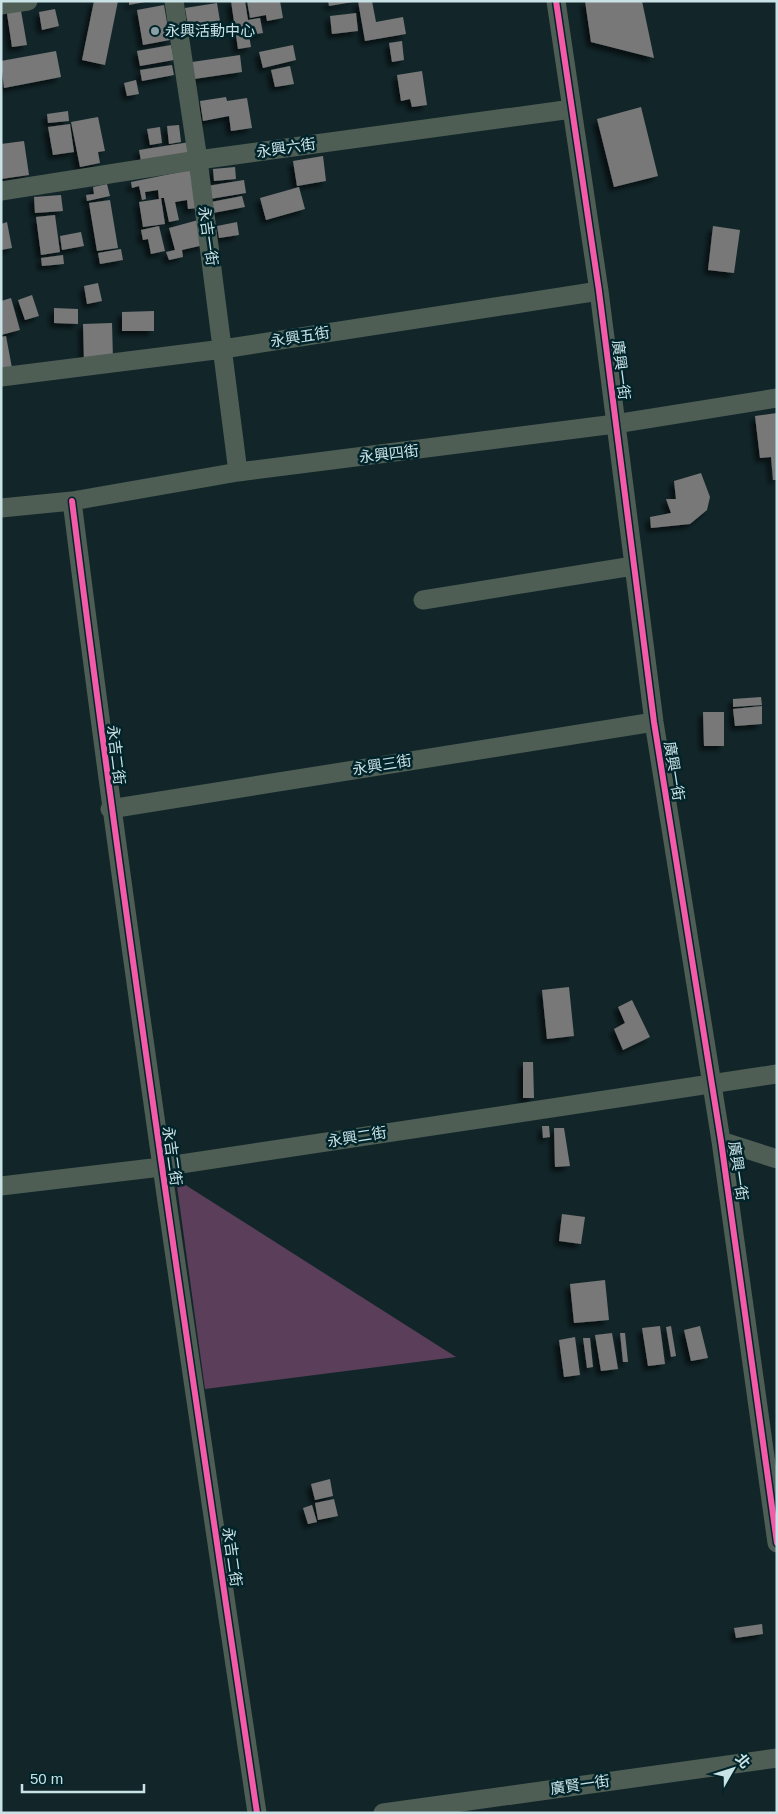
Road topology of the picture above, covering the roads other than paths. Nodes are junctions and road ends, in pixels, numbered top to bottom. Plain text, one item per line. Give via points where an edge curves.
1 (28, 1) edge
2 (174, 1) edge
3 (556, 1) edge
4 (1, 5) edge
5 (572, 109) junction
6 (198, 160) junction
7 (1, 191) edge
8 (599, 291) junction
9 (223, 348) junction
10 (1, 377) edge
11 (777, 398) edge
12 (615, 424) junction
13 (238, 472) junction
14 (72, 502) junction
15 (1, 508) edge
16 (633, 566) junction
17 (423, 600) dead end
18 (654, 722) junction
19 (110, 809) junction
20 (777, 1074) edge
21 (711, 1084) junction
22 (721, 1141) junction
23 (777, 1159) edge
24 (161, 1166) junction
25 (1, 1186) edge
26 (777, 1543) edge
27 (777, 1758) edge
28 (257, 1813) edge
29 (383, 1813) edge

1 - 4 street
2 - 6 street, 永吉一街
3 - 5 street, 廣興一街
5 - 6 street, 永興六街
5 - 8 street, 廣興一街
6 - 7 street, 永興六街
6 - 9 street, 永吉一街
8 - 9 street, 永興五街
8 - 12 street, 廣興一街
9 - 10 street, 永興五街
9 - 13 street, 永吉一街
11 - 12 street, 永興四街
12 - 13 street, 永興四街
12 - 16 street, 廣興一街
13 - 14 street, 永興四街
14 - 15 street, 永興四街
14 - 19 street, 永吉二街
16 - 17 street
16 - 18 street, 廣興一街
18 - 19 street, 永興三街
18 - 21 street, 廣興一街
19 - 24 street, 永吉二街
20 - 21 street, 永興二街
21 - 22 street, 廣興一街
21 - 24 street, 永興二街
22 - 23 street
22 - 26 street, 廣興一街
24 - 25 street, 永興二街
24 - 28 street, 永吉二街
27 - 29 street, 廣賢一街

